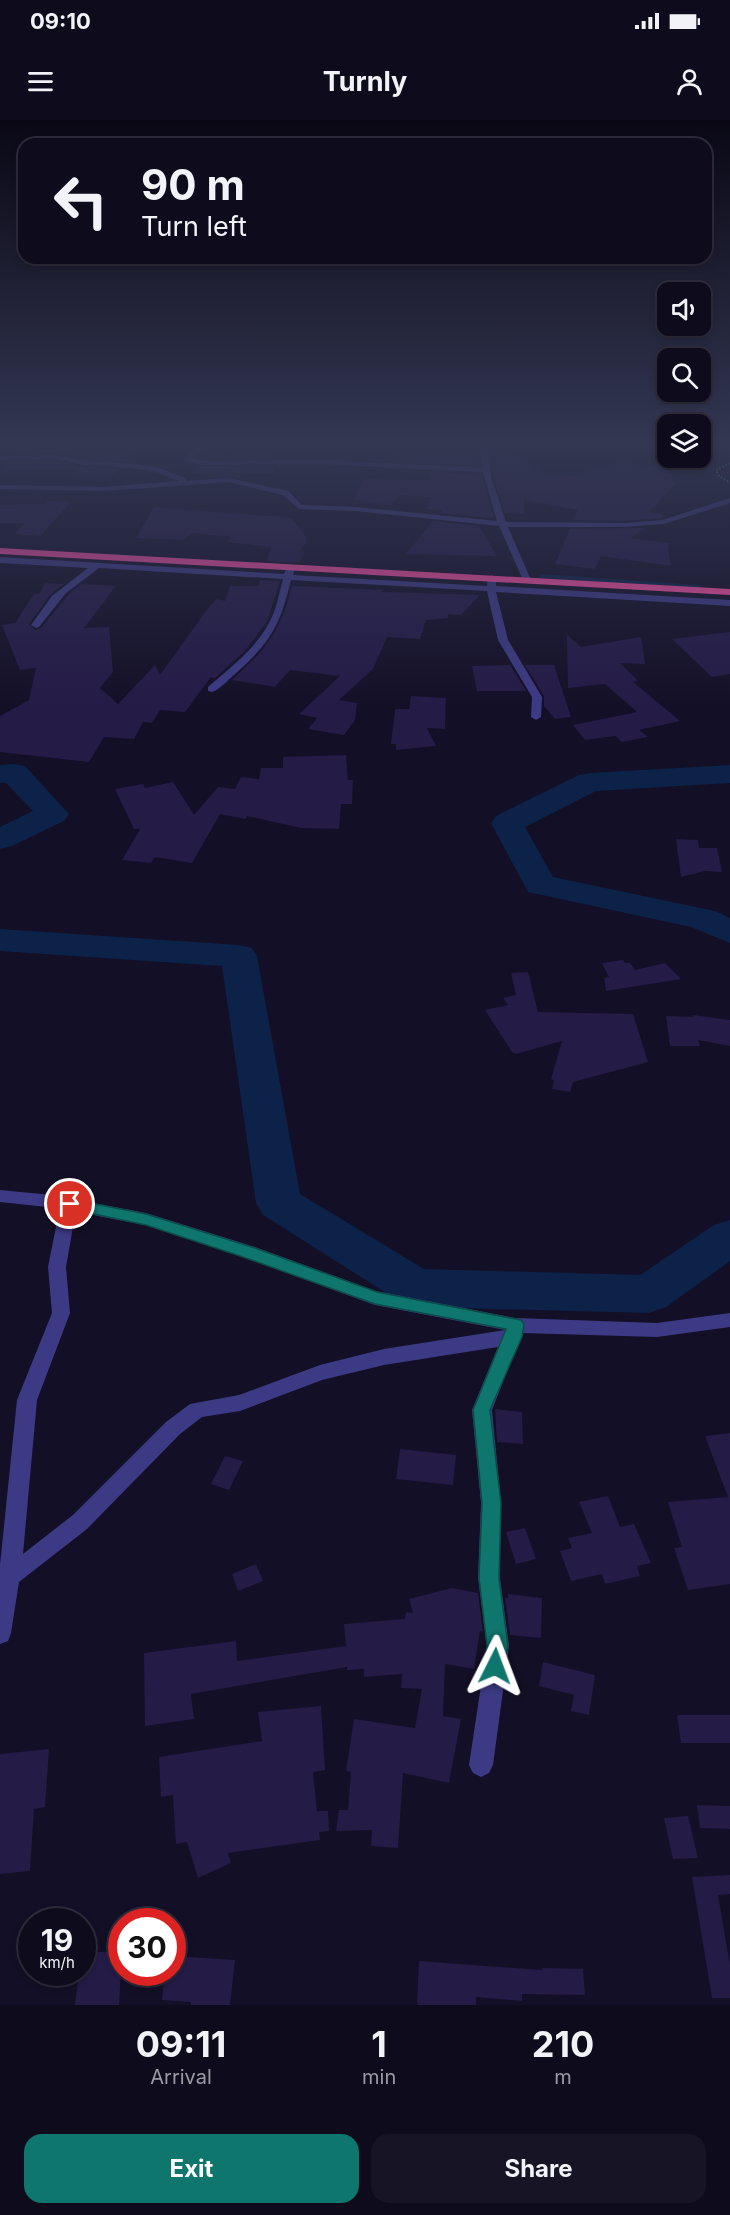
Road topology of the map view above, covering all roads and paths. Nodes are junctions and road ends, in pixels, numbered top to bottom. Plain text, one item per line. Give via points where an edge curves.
1 (505, 532) edge
2 (1, 558) edge
3 (98, 566) junction
4 (289, 571) junction
5 (527, 580) junction
6 (491, 583) junction
7 (730, 592) edge
8 (730, 603) edge
9 (36, 625) dead end
10 (212, 689) dead end
11 (536, 717) dead end
12 (0, 1196) edge
13 (52, 1201) junction
14 (730, 1320) edge
15 (514, 1331) junction
16 (9, 1576) junction
17 (0, 1629) edge
18 (481, 1765) dead end

1 - 5 street
2 - 3 street
2 - 4 highway
3 - 4 street
3 - 9 street via 69,583
4 - 6 highway
4 - 10 street via 272,626 262,641
5 - 6 highway
5 - 7 highway
6 - 8 street
6 - 11 street via 503,640 537,697
12 - 13 street
13 - 15 street via 146,1220 375,1298
13 - 16 street via 66,1221 57,1267 60,1312 27,1400
14 - 15 street via 657,1330
15 - 16 street via 320,1372 240,1403 198,1410 180,1422 80,1522
15 - 18 street via 482,1410 491,1503 489,1578 498,1646
16 - 17 street

